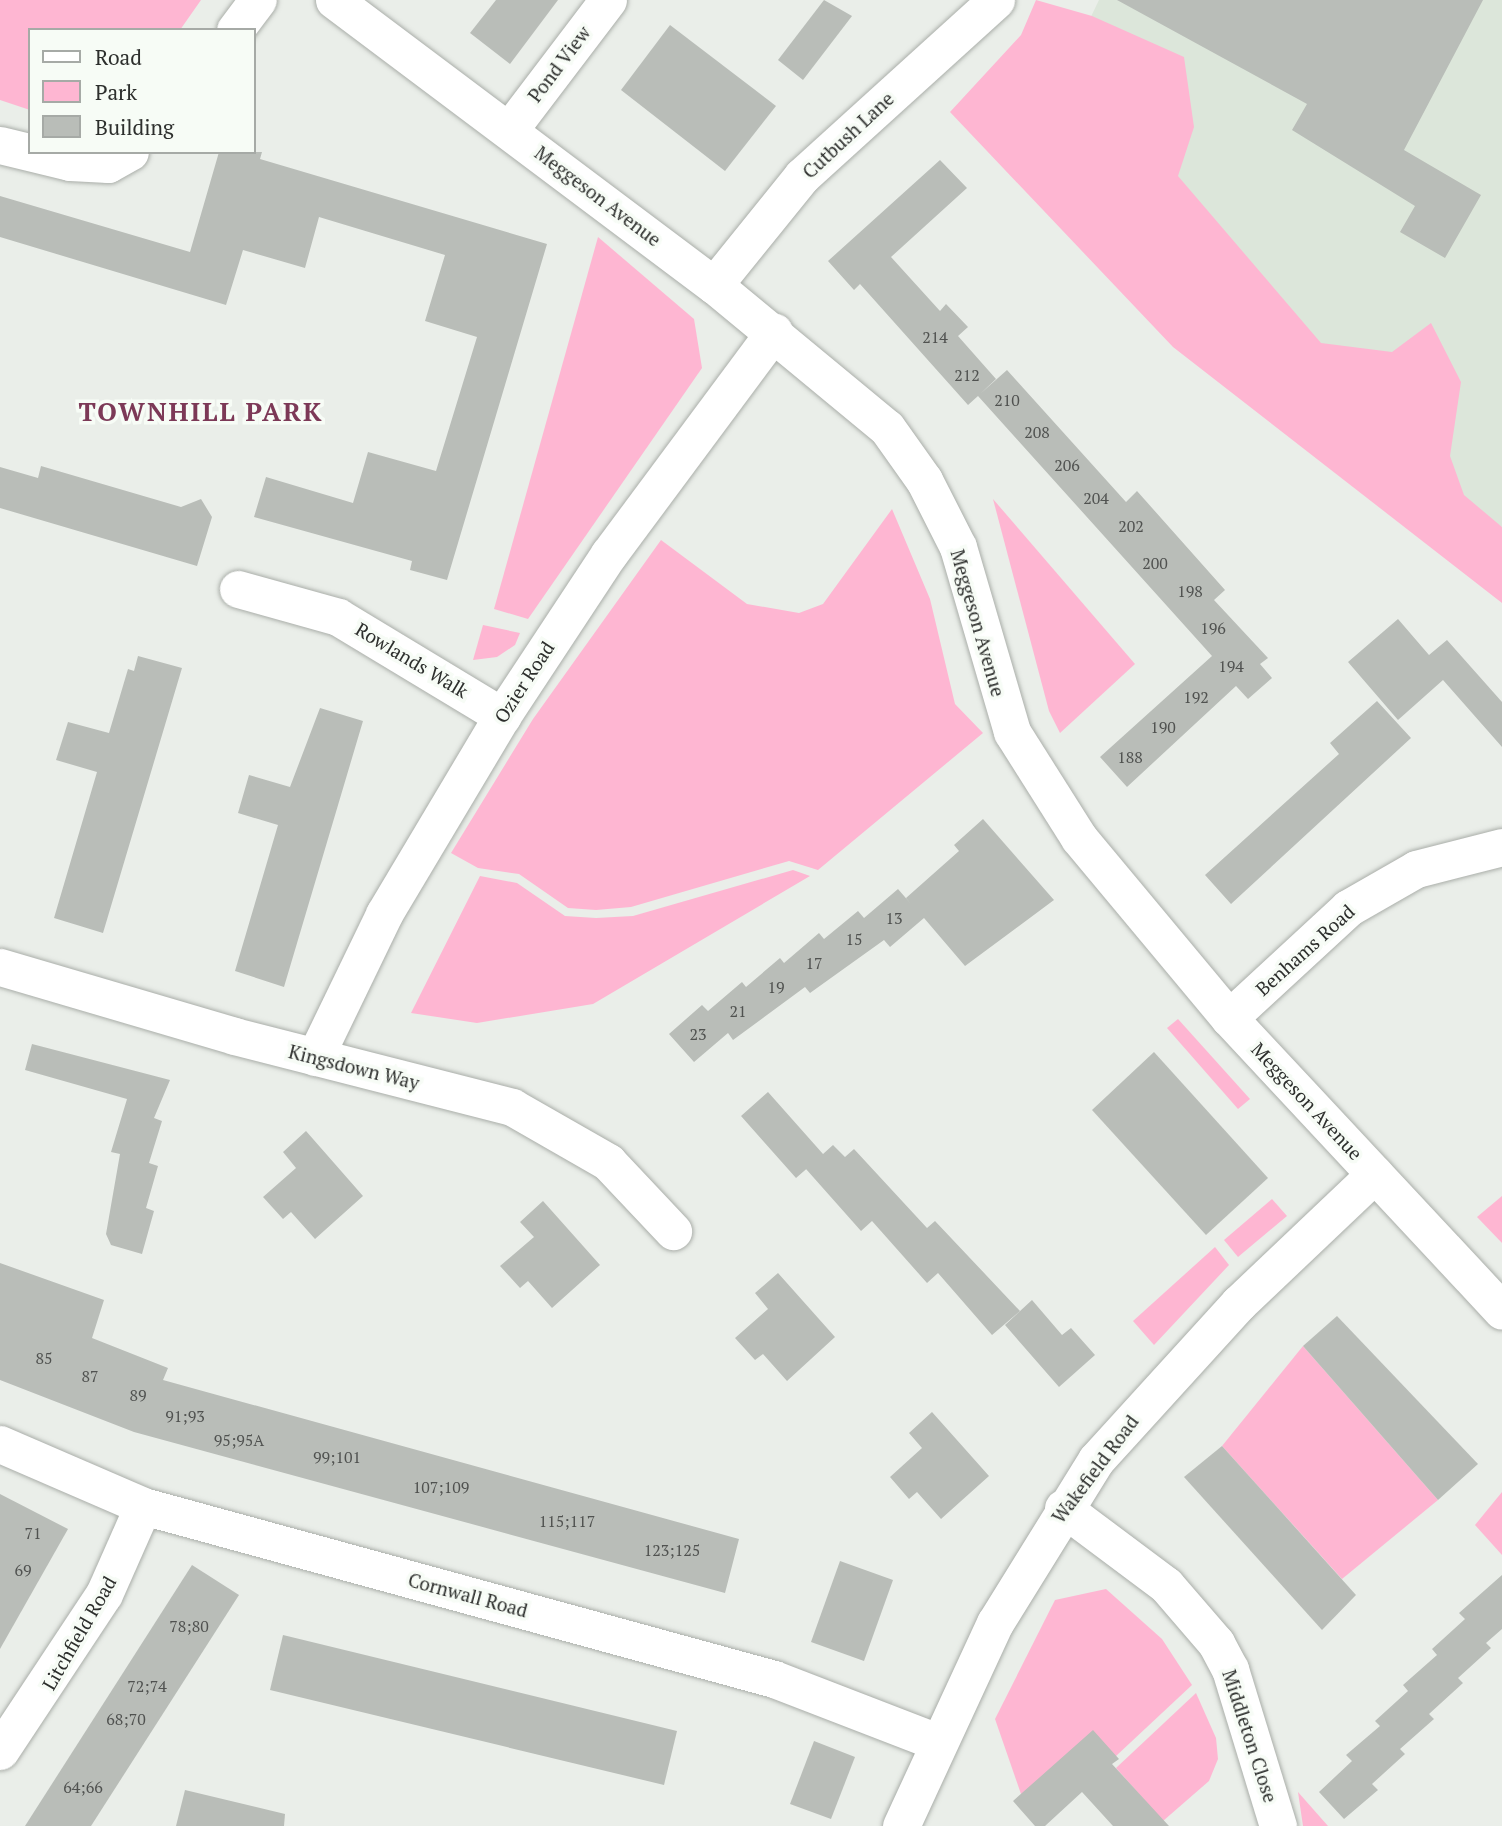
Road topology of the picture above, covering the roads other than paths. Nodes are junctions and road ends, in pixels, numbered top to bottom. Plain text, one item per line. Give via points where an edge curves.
1 (258, 0) edge
2 (334, 0) edge
3 (608, 0) edge
4 (996, 0) edge
5 (237, 28) edge
6 (510, 129) junction
7 (0, 145) edge
8 (28, 152) edge
9 (38, 154) edge
10 (126, 154) edge
11 (714, 285) junction
12 (774, 332) junction
13 (238, 589) dead end
14 (502, 716) junction
15 (1502, 847) edge
16 (0, 967) edge
17 (1229, 1018) junction
18 (315, 1057) junction
19 (1375, 1174) junction
20 (673, 1231) dead end
21 (1502, 1311) edge
22 (0, 1444) edge
23 (143, 1506) junction
24 (1063, 1508) junction
25 (937, 1742) junction
26 (0, 1751) edge
27 (901, 1826) edge
28 (1278, 1826) edge

1 - 5 street
2 - 6 street, Meggeson Avenue
3 - 6 street, Pond View
4 - 11 street, Cutbush Lane via 802,176
6 - 11 street, Meggeson Avenue
7 - 8 street
9 - 10 street via 108,164
11 - 12 street, Meggeson Avenue
12 - 14 street, Ozier Road via 609,554
12 - 17 street, Meggeson Avenue via 887,428 924,480 958,547 1012,732 1079,838
13 - 14 street, Rowlands Walk via 338,617
14 - 18 street, Ozier Road via 384,914
15 - 17 street, Benhams Road via 1416,869 1348,908
16 - 18 street, Kingsdown Way
17 - 19 street, Meggeson Avenue
18 - 20 street, Kingsdown Way via 512,1107 608,1163
19 - 21 street, Meggeson Avenue
19 - 24 street, Wakefield Road via 1239,1303 1117,1433
22 - 23 street, Cornwall Road
23 - 25 street, Cornwall Road via 774,1679
23 - 26 street, Litchfield Road via 104,1594
24 - 25 street, Wakefield Road via 1007,1601
24 - 28 street, Middleton Close via 1166,1585 1216,1643 1230,1669
25 - 27 street, Wakefield Road

